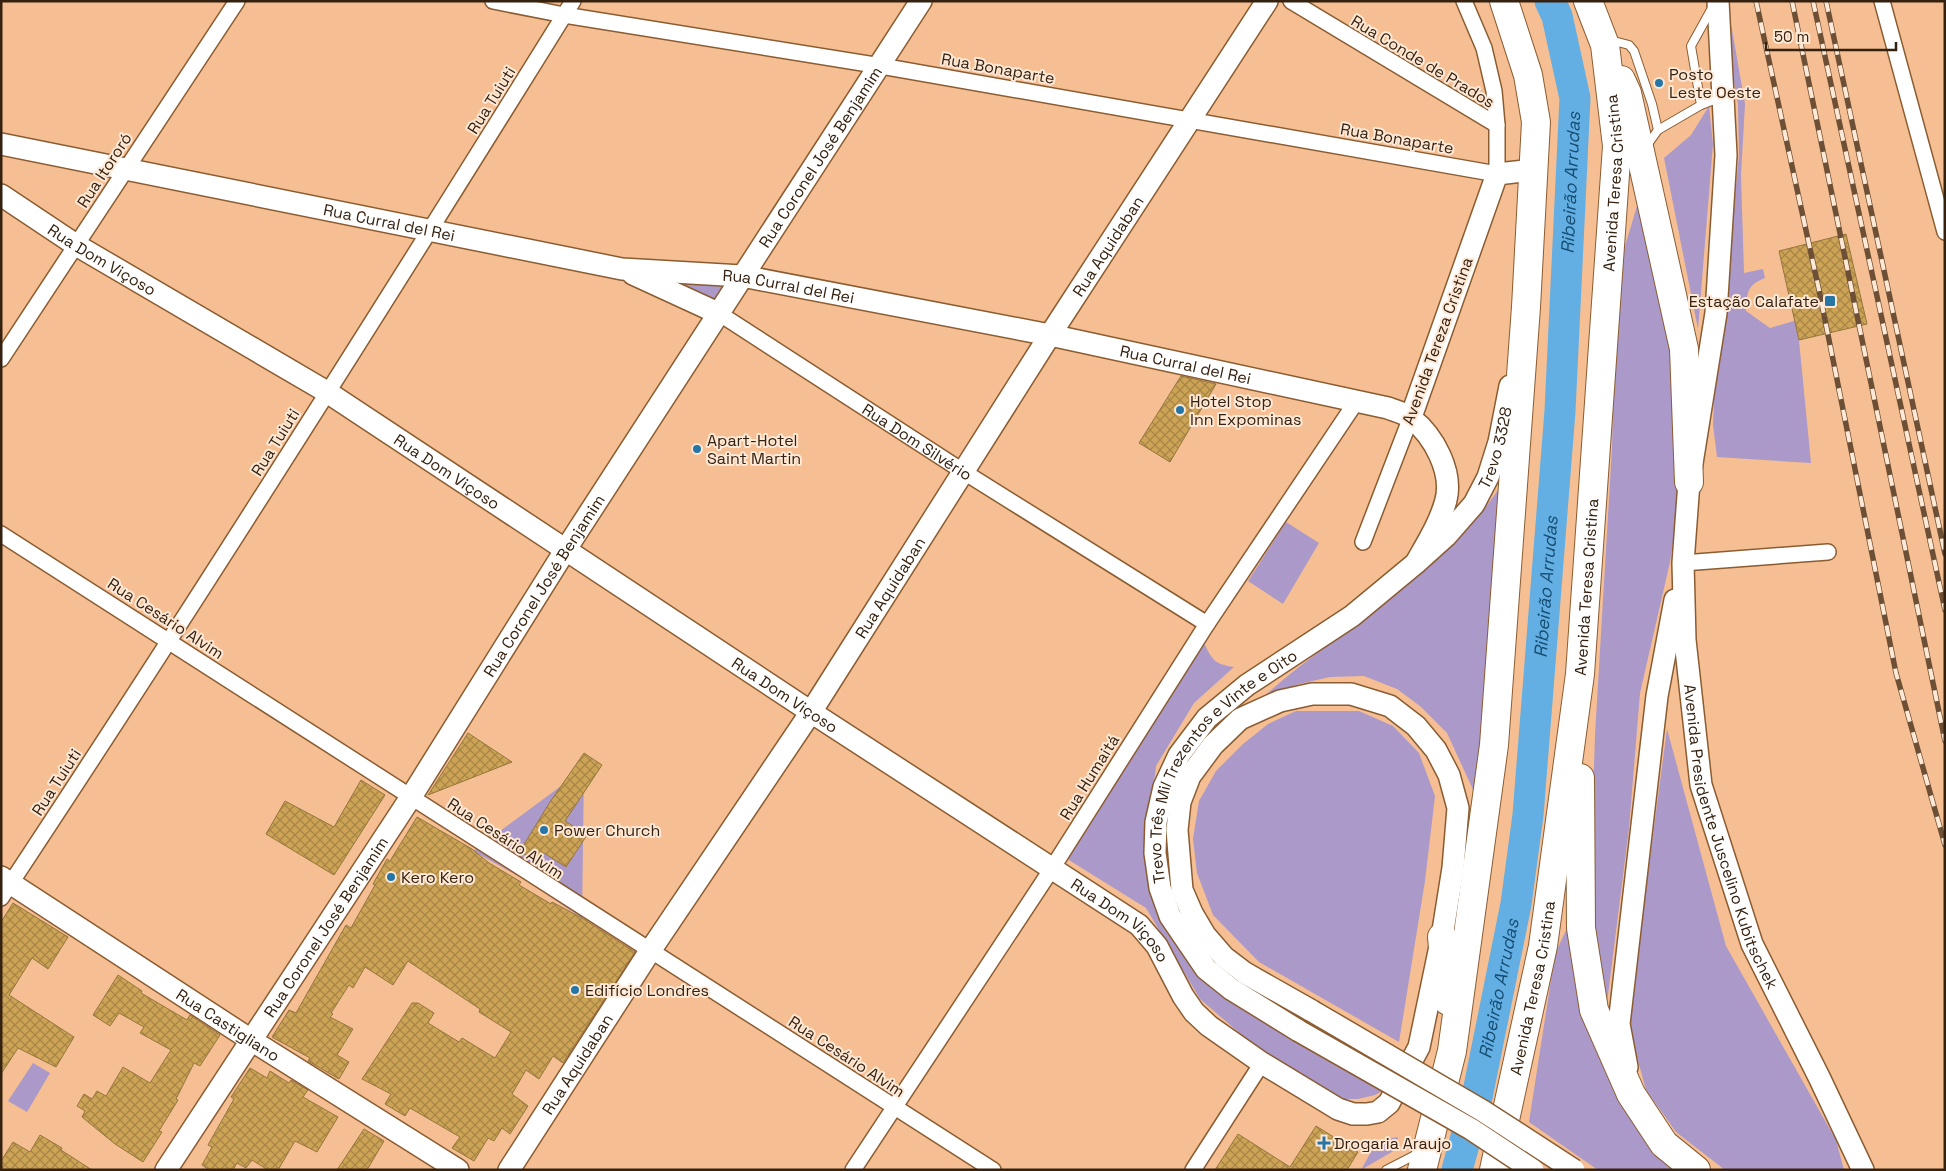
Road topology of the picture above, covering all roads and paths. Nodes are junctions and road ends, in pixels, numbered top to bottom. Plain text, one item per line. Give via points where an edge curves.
1 (237, 1) edge
2 (493, 1) edge
3 (546, 1) edge
4 (573, 1) edge
5 (921, 1) edge
6 (1267, 1) edge
7 (1291, 1) edge
8 (1464, 1) edge
9 (1504, 1) edge
10 (1588, 1) edge
11 (1717, 1) edge
12 (1882, 1) edge
13 (564, 15) junction
14 (1604, 41) junction
15 (881, 66) junction
16 (1724, 96) junction
17 (1701, 105) junction
18 (1642, 108) junction
19 (1191, 119) junction
20 (1497, 125) junction
21 (1658, 130) junction
22 (1, 144) edge
23 (1641, 153) junction
24 (126, 170) junction
25 (1533, 170) junction
26 (1497, 174) junction
27 (1, 195) edge
28 (432, 229) junction
29 (1945, 232) edge
30 (76, 245) junction
31 (622, 268) junction
32 (1609, 274) junction
33 (742, 276) junction
34 (1526, 308) junction
35 (720, 314) junction
36 (1050, 335) junction
37 (1, 359) edge
38 (327, 392) junction
39 (1356, 402) junction
40 (1411, 417) junction
41 (964, 472) junction
42 (1689, 482) junction
43 (1, 534) edge
44 (1362, 542) dead end
45 (566, 549) junction
46 (1828, 552) dead end
47 (1416, 563) junction
48 (1682, 563) junction
49 (1207, 624) junction
50 (170, 641) junction
51 (1580, 674) junction
52 (811, 712) junction
53 (411, 797) junction
54 (1053, 867) junction
55 (4, 886) edge
56 (1442, 937) junction
57 (650, 951) junction
58 (251, 1040) junction
59 (1452, 1051) junction
60 (1262, 1063) junction
61 (1631, 1094) junction
62 (893, 1106) junction
63 (1425, 1159) edge
64 (166, 1170) edge
65 (458, 1170) edge
66 (509, 1170) edge
67 (853, 1170) edge
68 (993, 1170) edge
69 (1193, 1170) edge
70 (1386, 1170) edge
71 (1494, 1170) edge
72 (1534, 1170) edge
73 (1574, 1170) edge
74 (1696, 1170) edge
75 (1863, 1170) edge

1 - 24 street, Rua Itororó
2 - 13 street, Rua Bonaparte
3 - 13 street
4 - 13 street, Rua Tuiuti
5 - 15 street, Rua Coronel José Benjamim
6 - 19 street, Rua Aquidaban
7 - 20 street, Rua Conde de Prados
8 - 20 street via 1484,48 1494,91
9 - 25 highway via 1528,75 1536,122
10 - 14 highway, Avenida Teresa Cristina
11 - 16 street, Avenida Presidente Juscelino Kubitschek
11 - 17 lane via 1691,46
12 - 29 street
13 - 15 street, Rua Bonaparte
13 - 28 street, Rua Tuiuti
14 - 18 highway via 1627,93
14 - 32 highway, Avenida Teresa Cristina via 1617,146
15 - 19 street, Rua Bonaparte
15 - 33 street, Rua Coronel José Benjamim
16 - 17 lane
16 - 42 street, Avenida Presidente Juscelino Kubitschek via 1726,155 1716,313
17 - 21 lane
18 - 21 lane
18 - 23 highway
19 - 26 street, Rua Bonaparte
19 - 36 street, Rua Aquidaban
20 - 26 street, Rua Conde de Prados
21 - 23 lane
22 - 24 street, Rua Curral del Rei
23 - 32 highway
23 - 42 highway via 1684,348
24 - 28 street, Rua Curral del Rei
24 - 30 street, Rua Itororó
25 - 26 street
25 - 34 highway
26 - 40 street, Avenida Tereza Cristina
27 - 30 street, Rua Dom Viçoso
28 - 31 street, Rua Curral del Rei
28 - 38 street, Rua Tuiuti
30 - 37 street, Rua Itororó
30 - 38 street, Rua Dom Viçoso
31 - 33 street, Rua Curral del Rei
31 - 35 street, Rua Dom Silvério
32 - 51 highway, Avenida Teresa Cristina
33 - 35 street, Rua Coronel José Benjamim
33 - 36 street, Rua Curral del Rei
34 - 47 street, Trevo 3328 via 1499,442 1488,477 1474,504
34 - 59 highway via 1494,746
35 - 41 street, Rua Dom Silvério
35 - 45 street, Rua Coronel José Benjamim
36 - 39 street, Rua Curral del Rei
36 - 41 street, Rua Aquidaban
38 - 45 street, Rua Dom Viçoso
38 - 50 street, Rua Tuiuti
39 - 40 street, Rua Curral del Rei via 1388,408
39 - 49 street, Rua Humaitá
40 - 44 street, Avenida Tereza Cristina
40 - 47 street, Rua Curral del Rei via 1429,434 1446,473 1446,499 1438,524
41 - 49 street, Rua Dom Silvério
41 - 52 street, Rua Aquidaban
42 - 48 street, Avenida Presidente Juscelino Kubitschek
43 - 50 street, Rua Cesário Alvim
45 - 52 street, Rua Dom Viçoso
45 - 53 street, Rua Coronel José Benjamim
46 - 48 street
47 - 72 street, Trevo Três Mil Trezentos e Vinte e Oito, bridge via 1352,616 1247,685 1207,718 1179,755 1164,787 1156,822 1155,853 1160,888 1170,916 1206,969 1231,989 1471,1129
48 - 61 street via 1657,696 1619,1024
48 - 75 street, Avenida Presidente Juscelino Kubitschek via 1686,640 1701,785 1752,944
49 - 54 street, Rua Humaitá
50 - 53 street, Rua Cesário Alvim
50 - 55 street, Rua Tuiuti
51 - 61 highway via 1581,928 1594,1010
51 - 71 highway, Avenida Teresa Cristina via 1543,946
52 - 54 street, Rua Dom Viçoso
52 - 57 street, Rua Aquidaban
53 - 57 street, Rua Cesário Alvim
53 - 58 street, Rua Coronel José Benjamim
54 - 60 street, Rua Dom Viçoso via 1139,924 1157,946 1194,1012
54 - 62 street, Rua Humaitá
55 - 58 street, Rua Castigliano
56 - 59 highway
56 - 60 street, Rua Dom Viçoso via 1419,1047 1389,1103 1378,1112 1353,1114 1338,1109
56 - 73 street, Trevo Três Mil Trezentos e Vinte e Oito, bridge via 1458,808 1436,750 1416,726 1390,706 1351,694 1312,694 1280,702 1240,719 1213,745 1190,776 1180,802 1177,830 1182,890 1205,935 1224,956 1246,973 1483,1111
57 - 62 street, Rua Cesário Alvim
57 - 66 street, Rua Aquidaban
58 - 64 street, Rua Coronel José Benjamim
58 - 65 street, Rua Castigliano
59 - 63 highway
60 - 69 street
61 - 74 highway via 1664,1144
62 - 67 street, Rua Humaitá
62 - 68 street, Rua Cesário Alvim
63 - 70 lane

